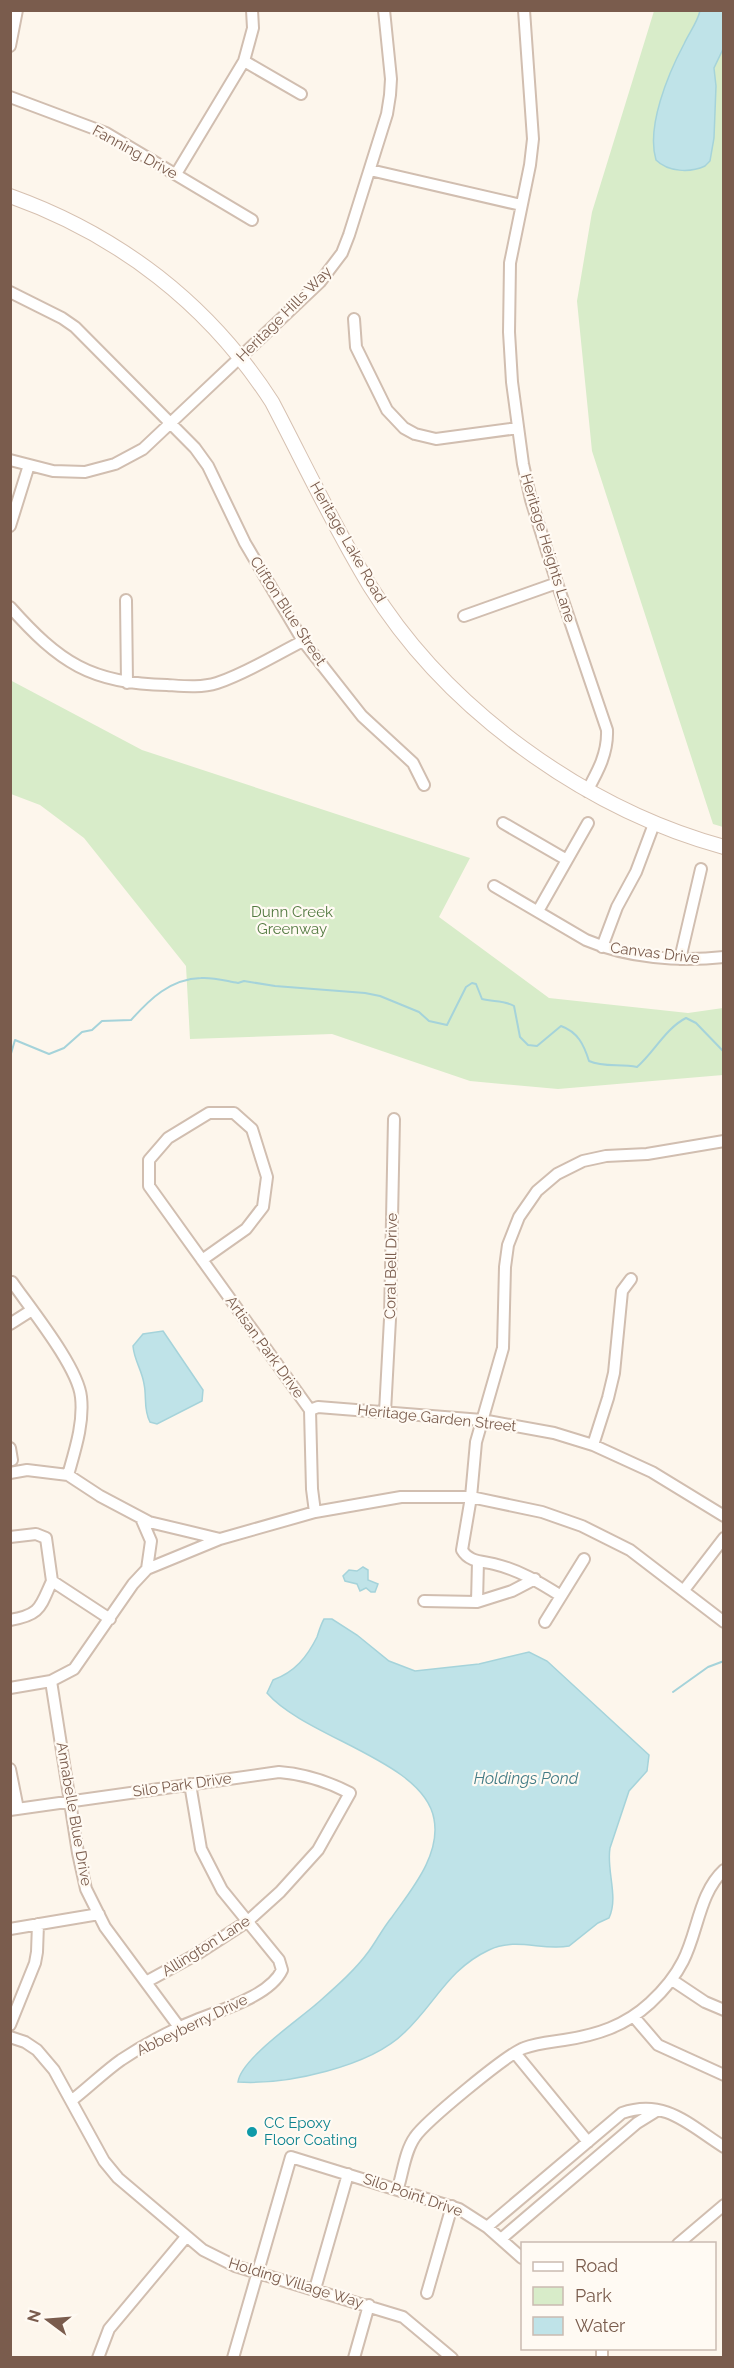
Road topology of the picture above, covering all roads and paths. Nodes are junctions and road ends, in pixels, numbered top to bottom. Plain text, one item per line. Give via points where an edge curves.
1 (17, 10) edge
2 (252, 10) edge
3 (384, 10) edge
4 (524, 10) edge
5 (10, 46) edge
6 (244, 61) junction
7 (301, 94) dead end
8 (10, 97) edge
9 (370, 170) junction
10 (176, 174) junction
11 (10, 196) edge
12 (521, 205) junction
13 (252, 220) dead end
14 (10, 292) edge
15 (354, 319) dead end
16 (240, 358) junction
17 (171, 424) junction
18 (518, 428) junction
19 (10, 460) edge
20 (29, 465) junction
21 (10, 526) edge
22 (557, 583) junction
23 (126, 600) dead end
24 (10, 607) edge
25 (464, 615) dead end
26 (303, 641) junction
27 (127, 683) junction
28 (424, 785) dead end
29 (588, 791) junction
30 (503, 823) dead end
31 (588, 824) dead end
32 (654, 824) junction
33 (723, 847) edge
34 (567, 860) junction
35 (701, 869) dead end
36 (494, 886) dead end
37 (538, 911) junction
38 (602, 947) junction
39 (723, 957) edge
40 (680, 958) junction
41 (394, 1119) dead end
42 (723, 1141) edge
43 (202, 1260) junction
44 (631, 1279) dead end
45 (12, 1282) dead end
46 (32, 1310) junction
47 (10, 1324) edge
48 (310, 1410) junction
49 (385, 1412) junction
50 (482, 1420) junction
51 (593, 1445) junction
52 (10, 1448) edge
53 (12, 1460) dead end
54 (10, 1473) edge
55 (68, 1475) junction
56 (471, 1497) junction
57 (315, 1512) junction
58 (723, 1516) edge
59 (141, 1518) junction
60 (10, 1537) edge
61 (723, 1538) edge
62 (220, 1539) junction
63 (584, 1559) dead end
64 (478, 1562) junction
65 (147, 1569) junction
66 (535, 1580) junction
67 (52, 1581) junction
68 (684, 1590) junction
69 (561, 1596) junction
70 (424, 1601) dead end
71 (477, 1602) junction
72 (110, 1619) junction
73 (10, 1620) edge
74 (545, 1622) dead end
75 (723, 1622) edge
76 (51, 1681) junction
77 (10, 1688) edge
78 (10, 1768) edge
79 (190, 1784) junction
80 (350, 1793) joint
81 (71, 1802) junction
82 (14, 1809) edge
83 (723, 1870) edge
84 (99, 1914) junction
85 (248, 1922) junction
86 (38, 1924) junction
87 (10, 1929) edge
88 (672, 1980) junction
89 (146, 1982) junction
90 (723, 2010) edge
91 (634, 2017) junction
92 (10, 2025) edge
93 (179, 2027) junction
94 (10, 2037) edge
95 (515, 2053) junction
96 (723, 2075) edge
97 (71, 2101) junction
98 (658, 2110) junction
99 (588, 2142) junction
100 (723, 2147) edge
101 (348, 2174) junction
102 (398, 2188) junction
103 (723, 2205) edge
104 (452, 2206) junction
105 (487, 2227) junction
106 (186, 2237) junction
107 (501, 2239) junction
108 (680, 2242) edge
109 (521, 2257) edge
110 (258, 2272) junction
111 (315, 2289) junction
112 (427, 2293) dead end
113 (369, 2305) junction
114 (98, 2358) edge
115 (233, 2358) edge
116 (354, 2358) edge
117 (452, 2358) edge

1 - 5 street
2 - 6 street via 253,28
3 - 9 street, Heritage Hills Way via 390,96
4 - 12 street, Heritage Heights Lane via 533,139
6 - 7 street
6 - 10 street
8 - 10 street, Fanning Drive via 106,133
9 - 12 street
9 - 16 street, Heritage Hills Way via 349,235 333,267
10 - 13 street, Fanning Drive
11 - 16 main road, Heritage Lake Road via 78,224 149,268 193,305
12 - 18 street, Heritage Heights Lane via 509,284 512,382
14 - 17 street, Clifton Blue Street via 75,327
15 - 18 street via 356,347 387,410 404,428 436,439
16 - 17 street, Heritage Hills Way
16 - 29 main road, Heritage Lake Road via 272,402 371,587 402,630 443,679 515,742
17 - 20 street, Heritage Hills Way via 130,458 100,469 70,472
17 - 26 street, Clifton Blue Street via 208,466 245,543
18 - 22 street, Heritage Heights Lane via 531,500
19 - 20 street, Heritage Hills Way
20 - 21 street
22 - 25 street
22 - 29 street, Heritage Heights Lane via 607,730 602,763
23 - 27 street
24 - 27 street via 69,662
26 - 27 street via 216,684
26 - 28 street, Clifton Blue Street via 367,722 413,764
29 - 32 main road, Heritage Lake Road
30 - 34 street
31 - 34 street
32 - 33 main road, Heritage Lake Road
32 - 38 street
34 - 37 street
35 - 40 street
36 - 37 street, Canvas Drive
37 - 38 street, Canvas Drive
38 - 40 street, Canvas Drive
39 - 40 street, Canvas Drive
41 - 49 street, Coral Bell Drive
42 - 50 street via 583,1161 556,1174 537,1191 519,1217 508,1245 502,1348
43 - 43 street, Artisan Park Drive via 149,1186 149,1160 168,1138 209,1113 234,1113 252,1129 267,1177 263,1207 246,1229
43 - 48 street, Artisan Park Drive
44 - 51 street via 622,1291 614,1373
45 - 46 street
46 - 47 street
46 - 55 street via 70,1368 81,1396 79,1434
48 - 49 street, Heritage Garden Street via 318,1407
48 - 57 street, Artisan Park Drive
49 - 50 street, Heritage Garden Street
50 - 51 street, Heritage Garden Street via 554,1433
50 - 56 street
51 - 58 street, Heritage Garden Street via 652,1472
52 - 53 street
54 - 55 street via 27,1470
55 - 59 street
56 - 57 street via 401,1497
56 - 64 street via 462,1550 466,1557
56 - 68 street via 542,1512 582,1526 630,1550
57 - 62 street
59 - 62 street
59 - 65 street via 151,1541
60 - 67 street via 36,1534 46,1538
61 - 68 street
62 - 65 street
63 - 69 street
64 - 66 street via 513,1568
64 - 71 street
65 - 72 street
66 - 69 street
66 - 71 street
67 - 72 street
67 - 73 street via 36,1613
68 - 75 street
69 - 74 street
70 - 71 street
72 - 76 street via 74,1669
76 - 77 street
76 - 81 street, Annabelle Blue Drive
78 - 82 street
79 - 80 street, Silo Park Drive via 279,1772 320,1779
79 - 81 street, Silo Park Drive
79 - 85 street via 201,1849 222,1890
80 - 85 street, Allington Lane via 318,1851
81 - 82 street, Silo Park Drive
81 - 84 street, Annabelle Blue Drive via 86,1889
83 - 88 street via 708,1891 684,1960
84 - 86 street
84 - 89 street, Annabelle Blue Drive
85 - 89 street, Allington Lane
85 - 93 street, Abbeyberry Drive via 279,1960 282,1970 278,1978 237,2003
86 - 87 street
86 - 92 street via 35,1963
88 - 90 street
88 - 91 street
89 - 93 street, Annabelle Blue Drive
91 - 95 street via 605,2032 535,2045
91 - 96 street via 658,2045
93 - 97 street, Abbeyberry Drive via 121,2060
94 - 97 street, Holding Village Way via 37,2050 54,2070
95 - 99 street
95 - 102 street via 421,2129 409,2148
97 - 106 street, Holding Village Way via 104,2161 118,2178
98 - 99 street via 639,2107 622,2113
98 - 100 street via 678,2117
98 - 107 street via 637,2123
99 - 105 street
101 - 102 street, Silo Point Drive
101 - 110 street, Silo Point Drive via 291,2157
101 - 111 street
102 - 104 street, Silo Point Drive
103 - 108 street
104 - 105 street, Silo Point Drive
104 - 112 street
105 - 107 street, Silo Point Drive
106 - 110 street, Holding Village Way via 224,2262
106 - 114 street via 109,2329
107 - 109 street, Silo Point Drive
110 - 111 street, Holding Village Way
110 - 115 street
111 - 113 street, Holding Village Way
113 - 116 street
113 - 117 street, Holding Village Way via 403,2317

